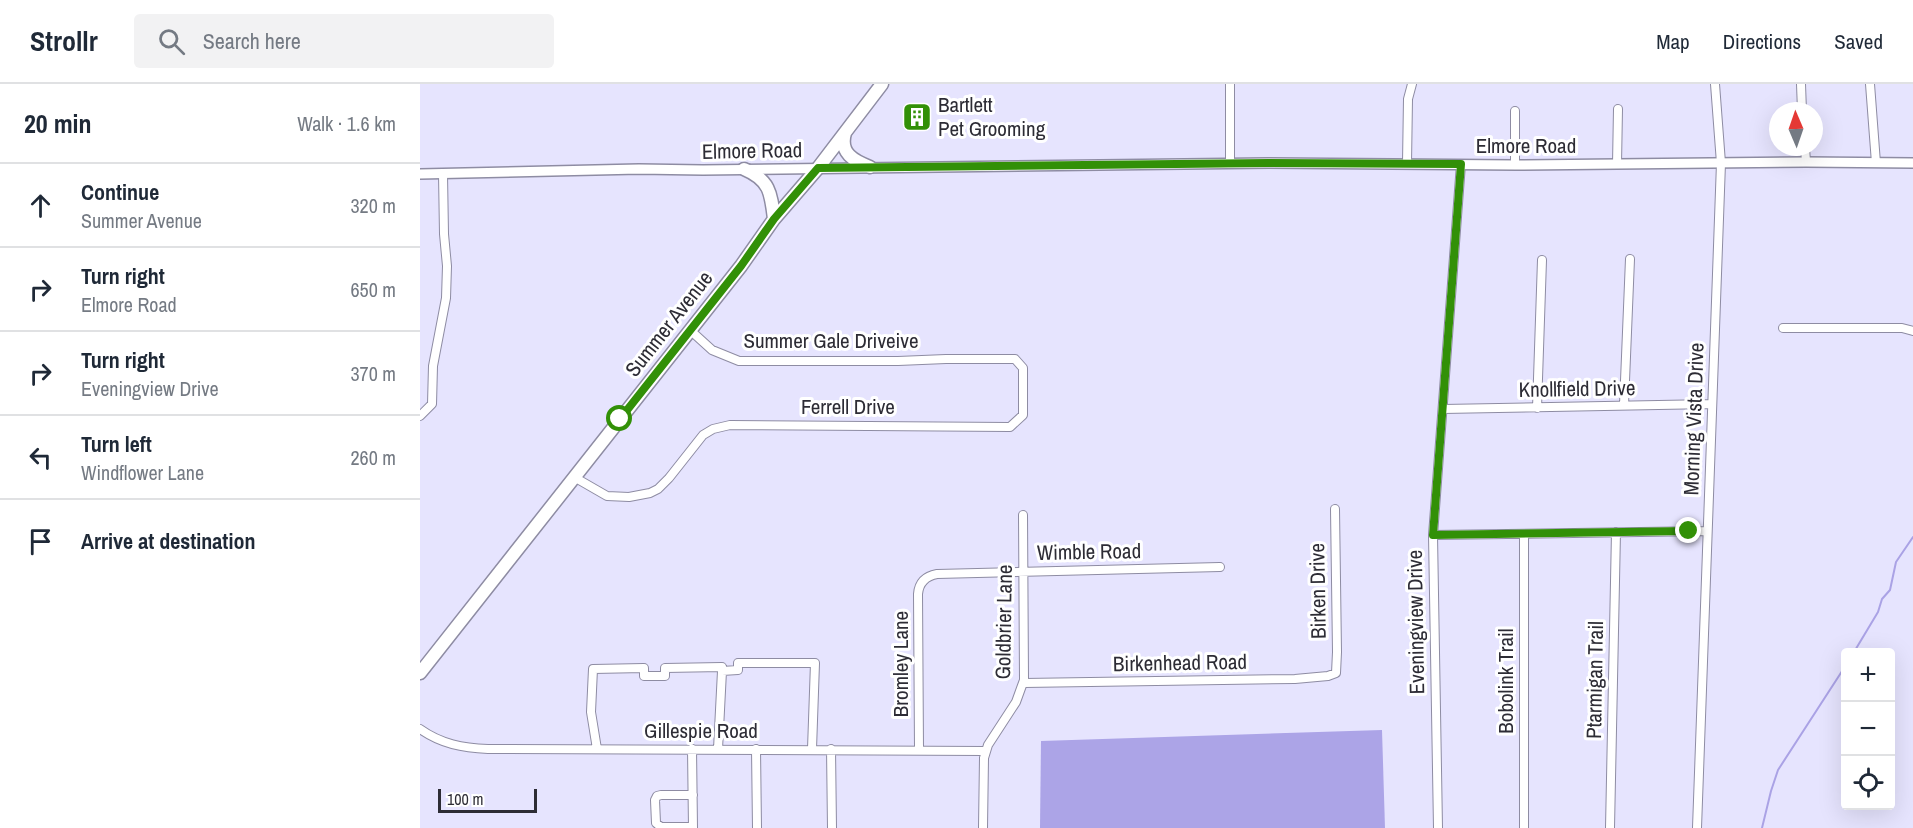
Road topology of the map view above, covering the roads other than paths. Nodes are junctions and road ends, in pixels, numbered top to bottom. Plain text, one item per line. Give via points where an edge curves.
1 (882, 84) edge
2 (1230, 84) edge
3 (1412, 84) edge
4 (1715, 84) edge
5 (1801, 84) edge
6 (1870, 84) edge
7 (1802, 102) edge
8 (1618, 109) dead end
9 (1515, 111) dead end
10 (845, 132) junction
11 (1806, 156) edge
12 (1806, 162) junction
13 (1407, 163) junction
14 (1876, 163) junction
15 (1230, 164) junction
16 (1461, 164) junction
17 (1617, 164) junction
18 (1721, 164) junction
19 (1913, 164) edge
20 (1515, 165) junction
21 (870, 167) junction
22 (818, 168) junction
23 (744, 169) junction
24 (420, 174) edge
25 (442, 174) junction
26 (774, 219) junction
27 (1630, 259) dead end
28 (1542, 260) dead end
29 (1783, 328) dead end
30 (690, 330) junction
31 (1913, 331) edge
32 (946, 359) joint
33 (1712, 404) junction
34 (1624, 405) junction
35 (1537, 408) junction
36 (1443, 410) junction
37 (420, 416) edge
38 (574, 477) junction
39 (1335, 509) dead end
40 (1023, 515) dead end
41 (1707, 531) junction
42 (1616, 532) junction
43 (1524, 534) junction
44 (1433, 535) junction
45 (1220, 567) dead end
46 (1024, 572) junction
47 (921, 577) joint
48 (722, 671) junction
49 (420, 673) edge
50 (1336, 673) joint
51 (1024, 683) junction
52 (420, 729) edge
53 (692, 748) junction
54 (597, 749) junction
55 (718, 749) junction
56 (756, 749) junction
57 (812, 749) junction
58 (831, 749) junction
59 (920, 749) junction
60 (986, 750) junction
61 (693, 795) junction
62 (693, 828) edge
63 (757, 828) edge
64 (832, 828) edge
65 (982, 828) edge
66 (1438, 828) edge
67 (1524, 828) edge
68 (1610, 828) edge
69 (1696, 828) edge

1 - 10 main road, Summer Avenue
2 - 15 street
3 - 13 street via 1408,99
4 - 18 street, Morning Vista Drive
5 - 7 street
6 - 14 street
8 - 17 street
9 - 20 street
10 - 21 main road via 848,156
10 - 22 main road, Summer Avenue
11 - 12 street
12 - 14 street, Elmore Road
12 - 18 street, Elmore Road
13 - 15 street, Elmore Road
13 - 16 street, Elmore Road
14 - 19 street, Elmore Road
15 - 21 street, Elmore Road
16 - 20 street, Elmore Road
16 - 36 street, Eveningview Drive
17 - 18 street, Elmore Road
17 - 20 street, Elmore Road
18 - 33 street, Morning Vista Drive
21 - 22 street, Elmore Road
22 - 23 street, Elmore Road
22 - 26 main road, Summer Avenue
23 - 25 street, Elmore Road
23 - 26 main road via 768,187
24 - 25 street, Elmore Road
25 - 37 street via 446,298 433,366 432,404
26 - 30 main road, Summer Avenue
27 - 34 street
28 - 35 street
29 - 31 street
30 - 32 street, Summer Gale Driveive via 712,350 740,361
30 - 38 main road, Summer Avenue
32 - 38 street, Ferrell Drive via 1015,359 1023,369 1023,416 1010,427 730,425 703,435 669,478 650,494 607,496
33 - 34 street, Knollfield Drive
33 - 41 street, Morning Vista Drive
34 - 35 street, Knollfield Drive
35 - 36 street, Knollfield Drive
36 - 44 street, Eveningview Drive
38 - 49 main road, Summer Avenue
39 - 50 street, Birken Drive
40 - 46 street, Goldbrier Lane
41 - 42 street
41 - 69 street, Morning Vista Drive
42 - 43 street
42 - 68 street, Ptarmigan Trail
43 - 44 street
43 - 67 street, Bobolink Trail
44 - 66 street, Eveningview Drive
45 - 46 street, Wimble Road
46 - 47 street, Wimble Road
46 - 51 street, Goldbrier Lane
47 - 59 street, Bromley Lane
48 - 54 street via 722,667 665,668 665,676 644,675 644,668 593,669 591,712
48 - 55 street
48 - 57 street via 738,670 738,663 815,663
50 - 51 street, Birkenhead Road via 1301,678
51 - 60 street, Goldbrier Lane
52 - 54 street, Gillespie Road via 447,743 472,748
53 - 54 street, Gillespie Road
53 - 55 street, Gillespie Road
53 - 61 street
55 - 56 street, Gillespie Road
56 - 57 street, Gillespie Road
56 - 63 street
57 - 58 street, Gillespie Road
58 - 59 street, Gillespie Road
58 - 64 street
59 - 60 street, Gillespie Road
60 - 65 street, Goldbrier Lane
61 - 62 street
61 - 62 street via 661,795 655,800 657,826

